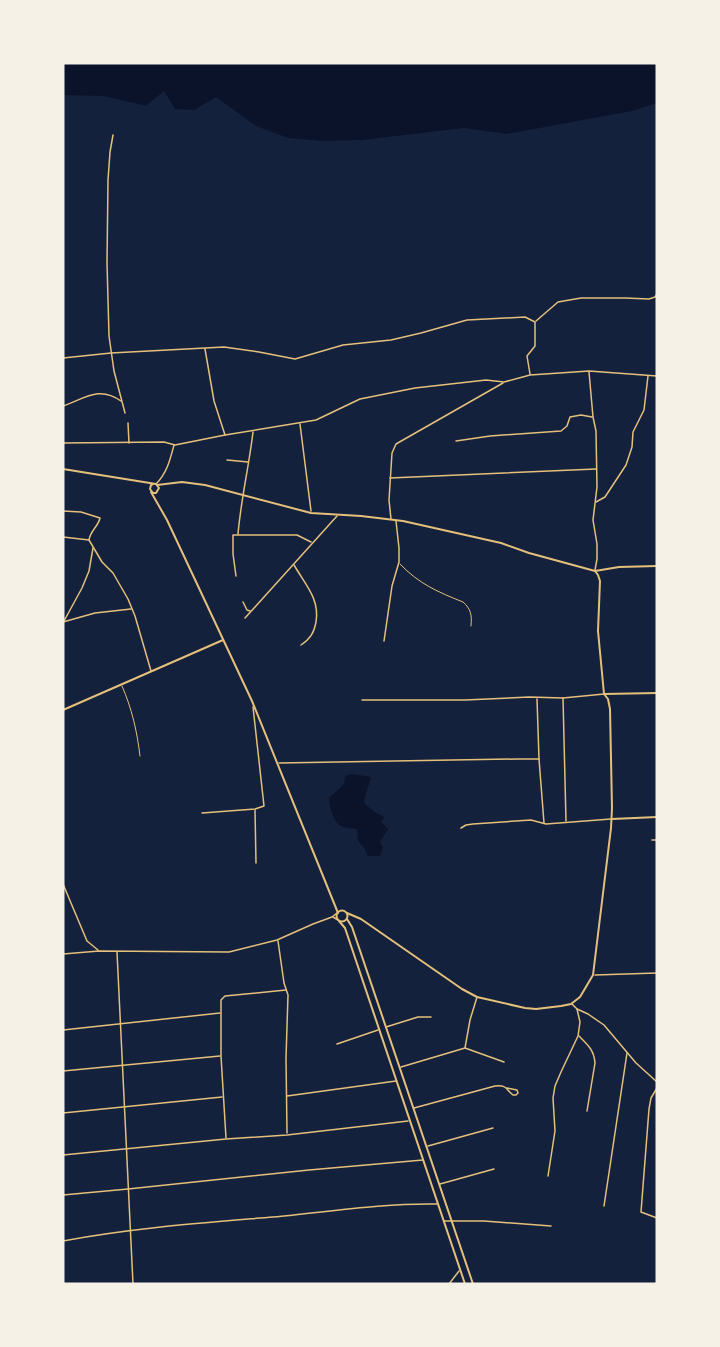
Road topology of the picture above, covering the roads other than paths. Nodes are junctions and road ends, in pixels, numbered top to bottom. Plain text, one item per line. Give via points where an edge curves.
1 (113, 135) dead end
2 (657, 294) edge
3 (535, 322) junction
4 (204, 348) junction
5 (111, 353) junction
6 (63, 358) edge
7 (589, 371) junction
8 (530, 375) junction
9 (648, 375) junction
10 (657, 376) edge
11 (504, 382) junction
12 (121, 402) junction
13 (63, 406) edge
14 (125, 413) dead end
15 (593, 417) junction
16 (128, 423) dead end
17 (299, 423) junction
18 (253, 431) junction
19 (225, 435) junction
20 (456, 441) dead end
21 (63, 442) edge
22 (129, 443) junction
23 (175, 445) junction
24 (227, 460) dead end
25 (249, 462) junction
26 (63, 469) edge
27 (596, 469) junction
28 (390, 478) junction
29 (144, 481) junction
30 (166, 483) junction
31 (156, 484) junction
32 (158, 490) junction
33 (151, 491) junction
34 (243, 494) junction
35 (156, 500) junction
36 (596, 502) junction
37 (63, 511) edge
38 (311, 513) junction
39 (337, 515) junction
40 (392, 519) junction
41 (396, 520) junction
42 (237, 535) junction
43 (63, 537) edge
44 (89, 540) junction
45 (312, 542) junction
46 (93, 547) junction
47 (399, 562) junction
48 (293, 564) junction
49 (657, 566) edge
50 (595, 571) junction
51 (236, 576) dead end
52 (243, 602) dead end
53 (132, 609) junction
54 (251, 611) junction
55 (246, 618) dead end
56 (64, 621) edge
57 (471, 626) dead end
58 (223, 640) junction
59 (384, 641) dead end
60 (301, 645) dead end
61 (151, 672) junction
62 (121, 685) junction
63 (657, 693) edge
64 (604, 694) junction
65 (537, 698) junction
66 (563, 698) junction
67 (362, 700) dead end
68 (252, 701) junction
69 (63, 710) edge
70 (140, 756) dead end
71 (539, 759) junction
72 (278, 763) junction
73 (255, 809) junction
74 (202, 813) dead end
75 (657, 818) edge
76 (612, 819) junction
77 (566, 822) junction
78 (544, 823) junction
79 (461, 828) dead end
80 (652, 840) dead end
81 (657, 840) edge
82 (256, 863) dead end
83 (63, 884) edge
84 (67, 893) junction
85 (63, 894) edge
86 (340, 912) junction
87 (346, 913) junction
88 (332, 917) junction
89 (356, 917) junction
90 (347, 919) junction
91 (339, 921) junction
92 (277, 940) junction
93 (99, 951) junction
94 (117, 952) junction
95 (63, 954) edge
96 (657, 973) edge
97 (593, 975) junction
98 (286, 990) junction
99 (477, 997) junction
100 (572, 1004) junction
101 (577, 1009) junction
102 (221, 1013) junction
103 (431, 1017) dead end
104 (121, 1023) junction
105 (386, 1027) junction
106 (63, 1030) edge
107 (379, 1030) junction
108 (578, 1035) junction
109 (338, 1044) dead end
110 (465, 1048) junction
111 (627, 1053) junction
112 (221, 1056) junction
113 (504, 1062) dead end
114 (123, 1066) junction
115 (400, 1067) junction
116 (63, 1071) edge
117 (396, 1081) junction
118 (657, 1082) edge
119 (507, 1088) dead end
120 (657, 1088) edge
121 (286, 1096) junction
122 (223, 1097) junction
123 (125, 1107) junction
124 (413, 1109) junction
125 (587, 1111) dead end
126 (63, 1113) edge
127 (410, 1121) junction
128 (493, 1128) dead end
129 (287, 1135) junction
130 (226, 1139) junction
131 (427, 1146) junction
132 (125, 1150) junction
133 (63, 1155) edge
134 (423, 1160) junction
135 (494, 1169) dead end
136 (548, 1176) dead end
137 (439, 1184) junction
138 (129, 1190) junction
139 (63, 1195) edge
140 (438, 1204) junction
141 (604, 1206) dead end
142 (657, 1218) edge
143 (444, 1221) junction
144 (452, 1222) junction
145 (551, 1226) dead end
146 (131, 1229) junction
147 (63, 1241) edge
148 (460, 1270) junction
149 (133, 1284) edge
150 (449, 1284) edge
151 (465, 1284) edge
152 (473, 1284) edge

1 - 5 street via 107,263
2 - 3 street via 652,299 581,298 558,302
3 - 4 street via 525,317 467,320 391,340 343,345 295,359 224,347
3 - 8 street via 535,346 527,356
4 - 5 street
4 - 19 street
5 - 6 street
5 - 12 street
7 - 8 street
7 - 9 street
7 - 15 street
8 - 11 street
9 - 10 street
9 - 36 street via 644,410 633,432 626,465 605,497
11 - 17 street via 476,381 370,396 316,420
11 - 28 street via 396,444
12 - 13 street via 91,394
12 - 14 street
15 - 20 street via 570,417 561,431
15 - 27 street
16 - 22 street
17 - 18 street
17 - 38 street
18 - 19 street
18 - 25 street
19 - 23 street
21 - 22 street
22 - 23 street
23 - 31 street via 169,465
24 - 25 street
25 - 34 street
26 - 29 main road
27 - 28 street
27 - 36 street
28 - 40 street
29 - 31 main road
29 - 33 main road
30 - 31 main road
30 - 32 main road
30 - 34 main road via 205,485
31 - 32 main road
31 - 33 main road via 150,486
32 - 33 main road
32 - 35 main road
33 - 35 main road
34 - 38 main road
34 - 42 street
35 - 58 main road
36 - 50 street
37 - 44 street via 100,518
38 - 39 main road
39 - 40 main road
39 - 45 street
40 - 41 main road
41 - 47 street
41 - 50 main road via 501,543
42 - 45 street via 297,535
42 - 51 street via 233,535 232,554
43 - 44 street
44 - 46 street
45 - 48 street
46 - 53 street via 113,573
46 - 56 street via 87,577
47 - 57 lane via 429,588 463,602 472,614
47 - 59 street
48 - 54 street
48 - 60 street via 317,605 313,635
49 - 50 main road
50 - 64 main road via 600,581 598,632
52 - 54 street
53 - 56 street
53 - 61 street
54 - 55 street
58 - 61 main road
58 - 68 main road
61 - 62 main road
62 - 69 main road
62 - 70 lane via 136,726
63 - 64 main road
64 - 66 street
64 - 76 main road via 610,709
65 - 66 street
65 - 67 street
65 - 71 street
66 - 77 street
68 - 72 main road
68 - 73 street via 264,802
71 - 72 street
71 - 78 street
72 - 86 main road
73 - 74 street
73 - 82 street
75 - 76 main road
76 - 77 street
76 - 97 main road
77 - 78 street
78 - 79 street via 531,819
80 - 81 street
83 - 84 street
84 - 85 street
84 - 93 street via 87,941
86 - 87 main road
86 - 88 street
86 - 91 main road via 336,917
87 - 89 main road
87 - 90 main road
88 - 91 street
88 - 92 street
89 - 90 main road
89 - 99 main road
90 - 91 main road
90 - 105 main road
91 - 107 main road via 345,928
92 - 94 street via 229,952
92 - 98 street
93 - 94 street
93 - 95 street
94 - 104 street
96 - 97 street
97 - 100 main road
98 - 102 street via 225,996
98 - 121 street
99 - 100 main road via 525,1008
99 - 110 street
100 - 101 street
101 - 108 street
101 - 111 street via 604,1025
102 - 104 street
102 - 112 street
103 - 105 street
104 - 106 street
104 - 114 street
105 - 115 main road
107 - 109 street
107 - 117 main road
108 - 125 street via 593,1051 596,1063
108 - 136 street via 555,1086 555,1131
110 - 113 street
110 - 115 street
111 - 118 street
111 - 141 street
112 - 114 street
112 - 122 street
114 - 116 street
114 - 123 street
115 - 124 main road
117 - 121 street
117 - 127 main road
119 - 124 street via 500,1086
120 - 142 street via 649,1109 641,1212
121 - 129 street
122 - 123 street
122 - 130 street
123 - 126 street
123 - 132 street
124 - 131 main road
127 - 129 street
127 - 134 main road
128 - 131 street
129 - 130 street
130 - 132 street
131 - 137 main road
132 - 133 street
132 - 138 street
134 - 138 street
134 - 140 main road
135 - 137 street
137 - 144 main road
138 - 139 street
138 - 146 street
140 - 143 main road
140 - 146 street
143 - 144 street
143 - 148 main road
144 - 145 street
144 - 152 main road
146 - 147 street
146 - 149 street
148 - 150 street
148 - 151 main road

